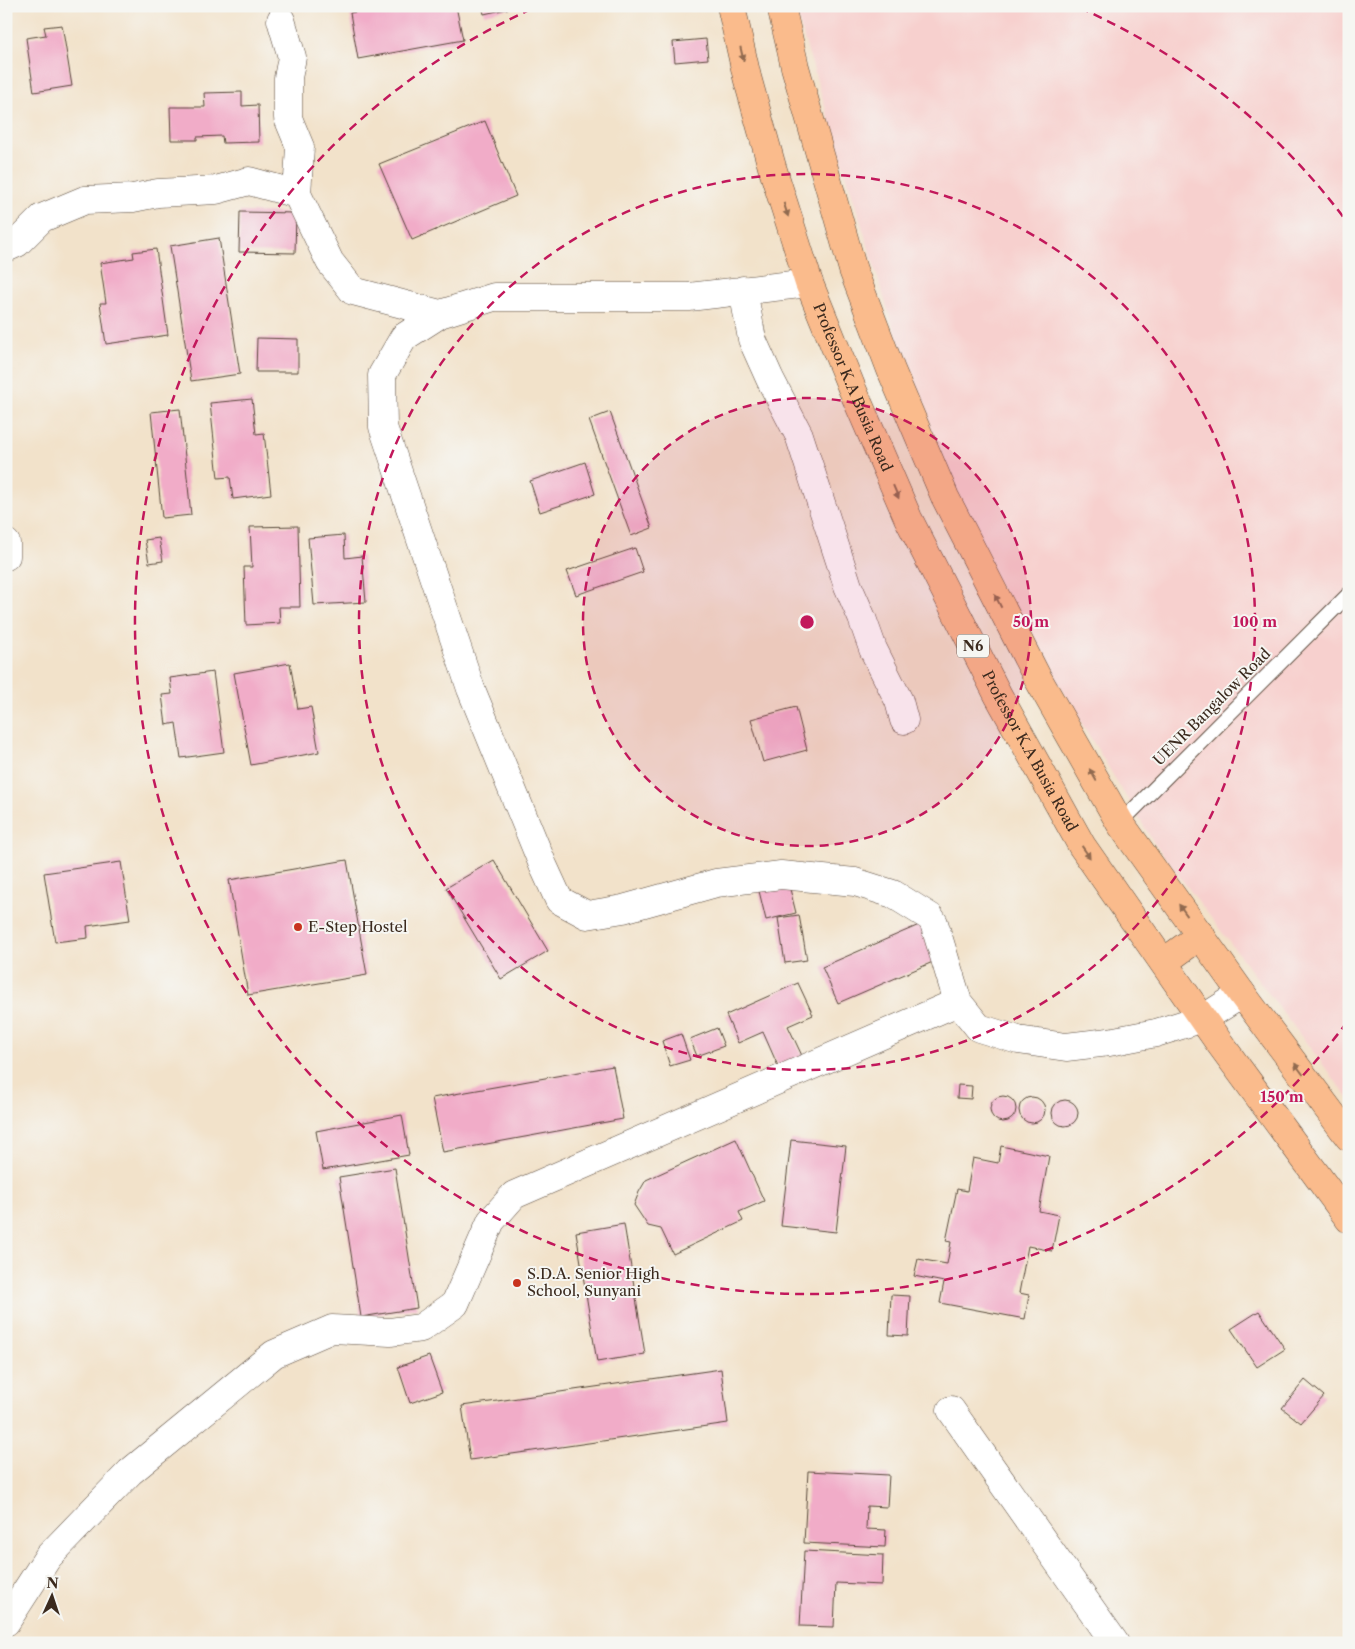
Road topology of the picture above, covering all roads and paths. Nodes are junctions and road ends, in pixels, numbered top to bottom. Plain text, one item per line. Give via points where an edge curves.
1 (731, 6) edge
2 (781, 6) edge
3 (280, 20) dead end
4 (297, 194) junction
5 (6, 248) edge
6 (810, 283) junction
7 (743, 290) junction
8 (440, 314) junction
9 (6, 543) edge
10 (6, 556) edge
11 (1349, 594) edge
12 (904, 720) dead end
13 (1120, 823) junction
14 (1201, 935) junction
15 (1164, 962) junction
16 (1242, 994) junction
17 (958, 1002) junction
18 (1204, 1018) junction
19 (1349, 1137) edge
20 (1349, 1219) edge
21 (951, 1410) dead end
22 (6, 1622) edge
23 (1115, 1643) edge

1 -> 6 main road, Professor K.A Busia Road / N6 via 772,167
13 -> 2 main road via 1037,677 954,514 891,370 853,270
3 - 4 street via 292,56 288,78 288,118 300,147
4 - 5 street via 249,181 216,190 85,200 42,218
4 - 8 street via 330,262 354,291
6 - 7 street
6 -> 15 main road, Professor K.A Busia Road / N6 via 908,518 998,695 1082,846
7 - 8 street via 689,297 494,297
7 - 12 street via 752,339 798,435 848,586 873,650 900,701
8 - 17 street via 404,337 382,375 384,427 471,689 559,900 587,915 623,909 716,883 781,875 855,882 893,894 930,917
9 - 10 street
11 - 13 lane, UENR Bangalow Road
14 -> 13 main road
14 - 15 main road
14 - 16 main road
15 - 18 main road, Professor K.A Busia Road / N6
16 - 18 street
19 -> 16 main road
17 - 18 street via 979,1028 1018,1040 1066,1047 1147,1035
17 - 22 street via 514,1195 491,1221 455,1304 422,1328 390,1332 332,1329 274,1354 130,1472 48,1557
18 - 20 main road, Professor K.A Busia Road / N6
21 - 23 street

